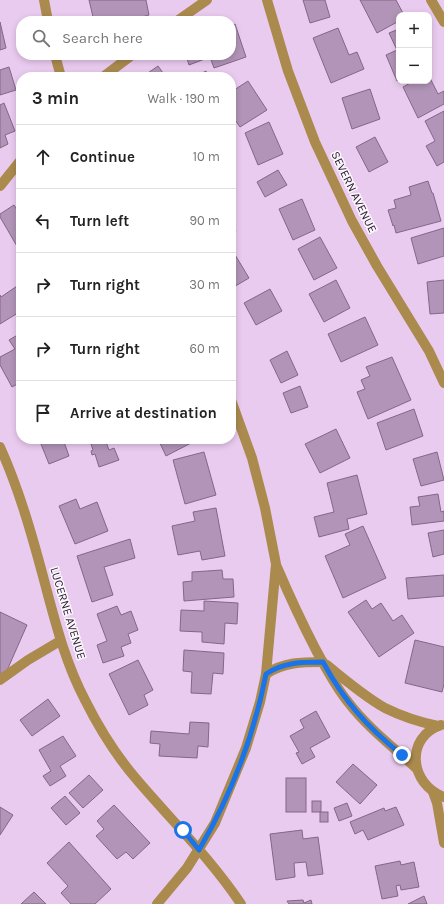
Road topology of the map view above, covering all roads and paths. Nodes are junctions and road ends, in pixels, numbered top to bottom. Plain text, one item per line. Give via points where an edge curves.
1 (44, 0) edge
2 (207, 0) edge
3 (267, 0) edge
4 (431, 0) edge
5 (47, 16) edge
6 (184, 16) edge
7 (444, 22) edge
8 (56, 60) edge
9 (125, 60) edge
10 (60, 72) edge
11 (110, 72) edge
12 (16, 166) edge
13 (0, 186) edge
14 (444, 383) edge
15 (236, 414) edge
16 (0, 448) edge
17 (276, 564) junction
18 (60, 641) junction
19 (323, 662) junction
20 (266, 674) junction
21 (0, 680) edge
22 (441, 725) edge
23 (416, 768) junction
24 (433, 792) junction
25 (444, 797) edge
26 (444, 843) edge
27 (199, 850) junction
28 (157, 904) edge
29 (241, 904) edge

1 - 5 street
2 - 6 street
3 - 14 street, SEVERN AVENUE via 288,71 315,142 352,221 429,351
4 - 7 street
8 - 10 street
9 - 11 street
12 - 13 street
15 - 17 street via 252,458
16 - 18 street, LUCERNE AVENUE via 27,519
17 - 19 street
17 - 20 street
18 - 21 street
18 - 27 street, LUCERNE AVENUE via 84,699 113,748 137,780
19 - 20 street via 290,663
19 - 22 street via 384,707 414,720
19 - 23 street via 348,702 376,733
20 - 27 street via 246,748 218,817
22 - 23 street via 427,734 420,743 416,755
23 - 24 street via 422,782
24 - 25 street
24 - 26 street
27 - 28 street
27 - 29 street, LUCERNE AVENUE

